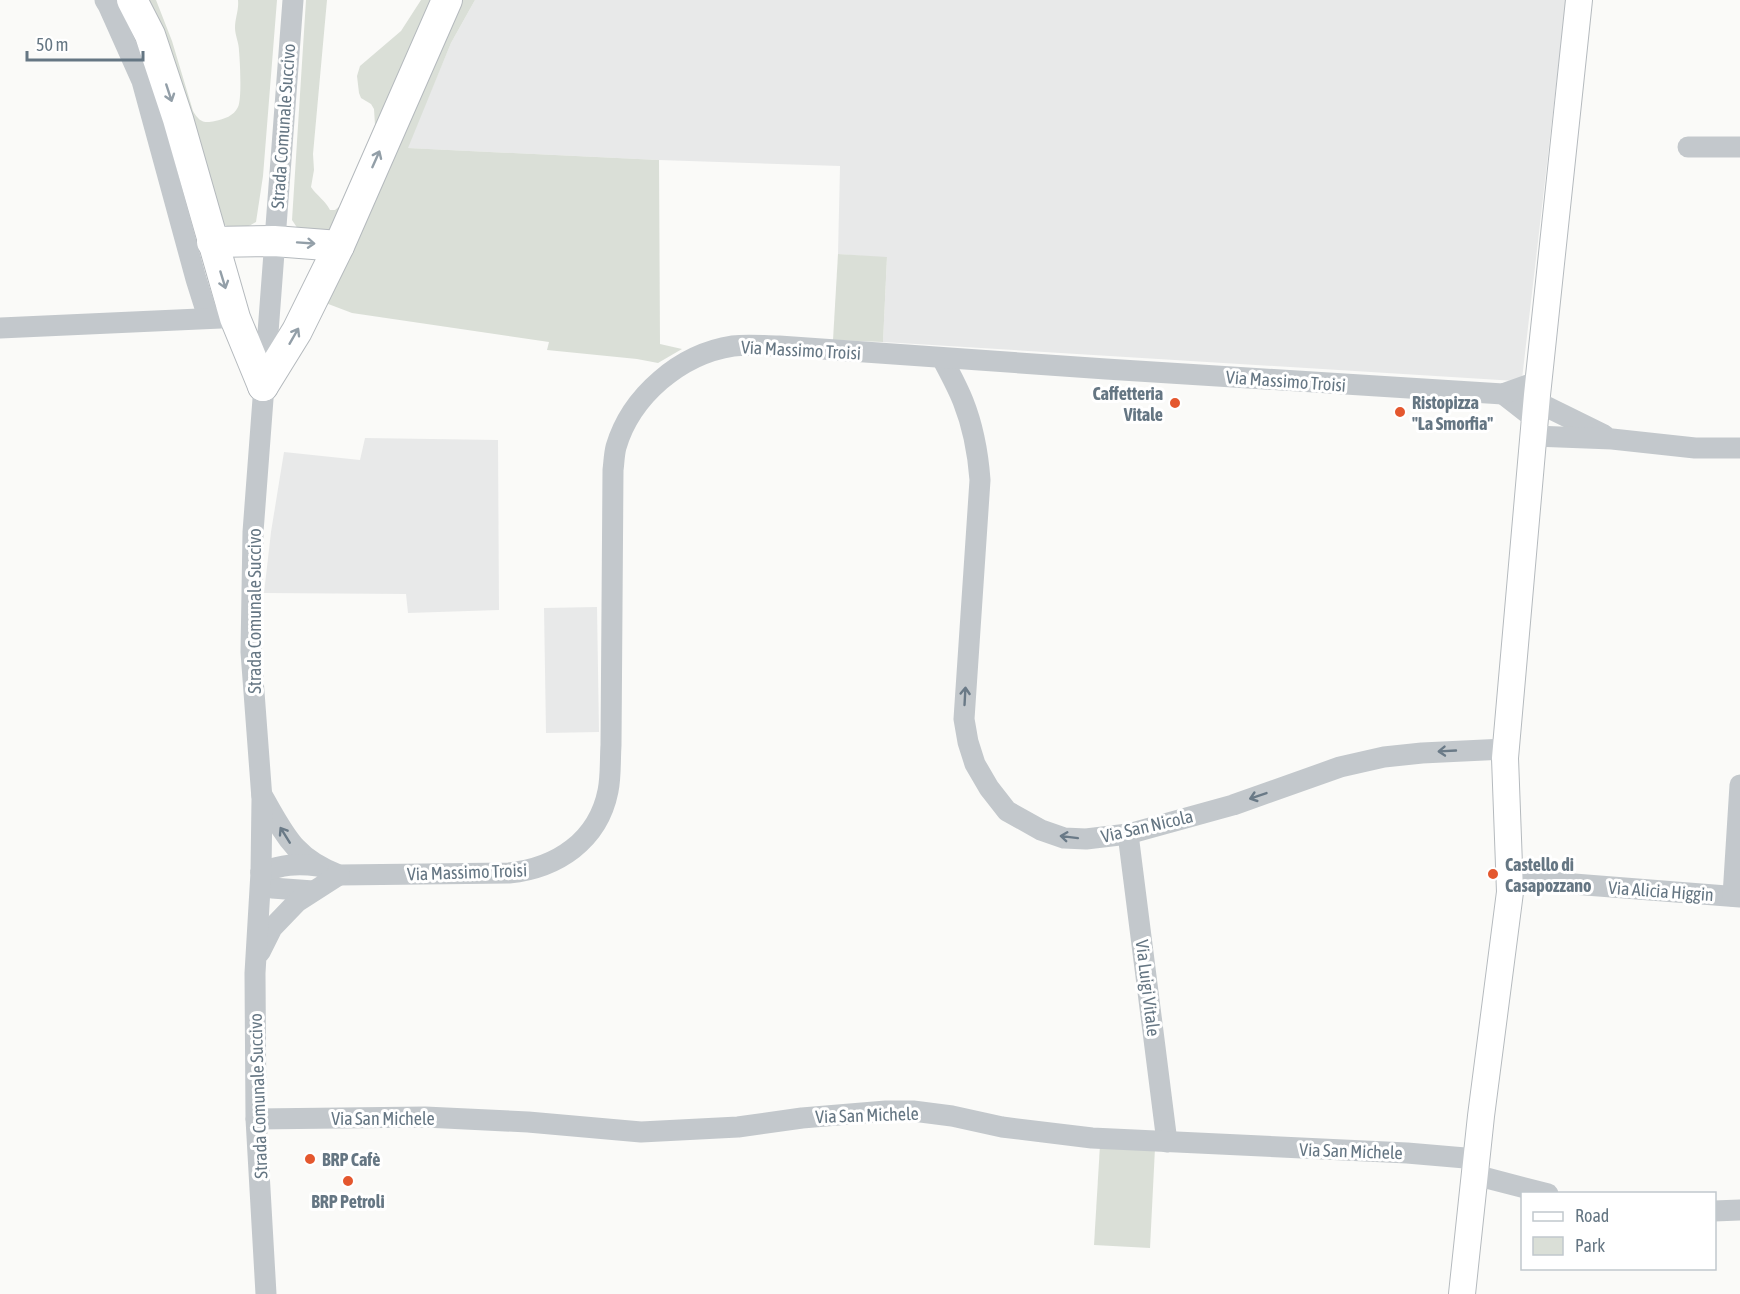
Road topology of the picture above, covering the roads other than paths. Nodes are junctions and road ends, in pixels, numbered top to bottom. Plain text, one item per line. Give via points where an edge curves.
1 (105, 0) edge
2 (132, 0) edge
3 (293, 0) edge
4 (447, 0) edge
5 (1578, 0) edge
6 (1688, 147) dead end
7 (1740, 147) edge
8 (274, 241) junction
9 (212, 242) junction
10 (339, 246) junction
11 (222, 318) junction
12 (0, 328) edge
13 (942, 358) junction
14 (263, 386) junction
15 (1503, 394) junction
16 (1536, 409) junction
17 (1612, 439) junction
18 (1740, 448) edge
19 (1505, 749) junction
20 (1740, 785) edge
21 (262, 795) junction
22 (1128, 834) junction
23 (318, 866) junction
24 (261, 872) junction
25 (339, 875) junction
26 (1510, 879) junction
27 (313, 891) junction
28 (1737, 897) edge
29 (256, 960) junction
30 (256, 1119) junction
31 (1167, 1142) junction
32 (1476, 1167) junction
33 (1543, 1192) edge
34 (1716, 1210) edge
35 (1740, 1210) edge
36 (266, 1294) edge
37 (1462, 1294) edge

1 - 11 street via 142,81 196,279
2 -> 9 highway via 150,35 178,119
3 - 8 street, Strada Comunale Succivo
10 -> 4 highway
5 - 16 main road
6 - 7 street
8 - 9 highway
8 -> 10 highway
8 - 14 street, Strada Comunale Succivo
9 -> 11 highway
14 -> 10 highway via 297,331
11 - 12 street
11 - 14 highway
13 - 15 street, Via Massimo Troisi
22 -> 13 street, Via San Nicola via 1064,838 1041,830 1007,811 975,764 964,719 981,480 971,425
13 - 25 street, Via Massimo Troisi via 733,346 710,352 669,373 636,407 616,447 611,745 608,790 591,832 562,857 527,872
14 - 21 street, Strada Comunale Succivo via 253,532 251,652
15 - 16 street, Via Massimo Troisi
15 - 16 street
16 - 17 street
16 - 17 street
16 - 19 main road
17 - 18 street via 1695,448
19 -> 22 street, Via San Nicola via 1384,757 1340,767 1233,805
19 - 26 main road
20 - 28 street
23 -> 21 street, Via Massimo Troisi via 291,844
21 - 24 street, Strada Comunale Succivo
22 - 31 street, Via Luigi Vitale
23 - 24 street, Via Massimo Troisi via 299,863
23 - 25 street, Via Massimo Troisi
24 - 27 street via 272,888
24 - 29 street, Strada Comunale Succivo
25 - 27 street
26 - 28 street, Via Alicia Higgin
26 - 32 main road
27 - 29 street via 272,928
29 - 30 street, Strada Comunale Succivo
30 - 31 street, Via San Michele via 425,1117 642,1132 913,1111 1092,1138
30 - 36 street, Strada Comunale Succivo
31 - 32 street, Via San Michele via 1407,1153
32 - 33 street, Via San Michele
32 - 37 main road
34 - 35 street

